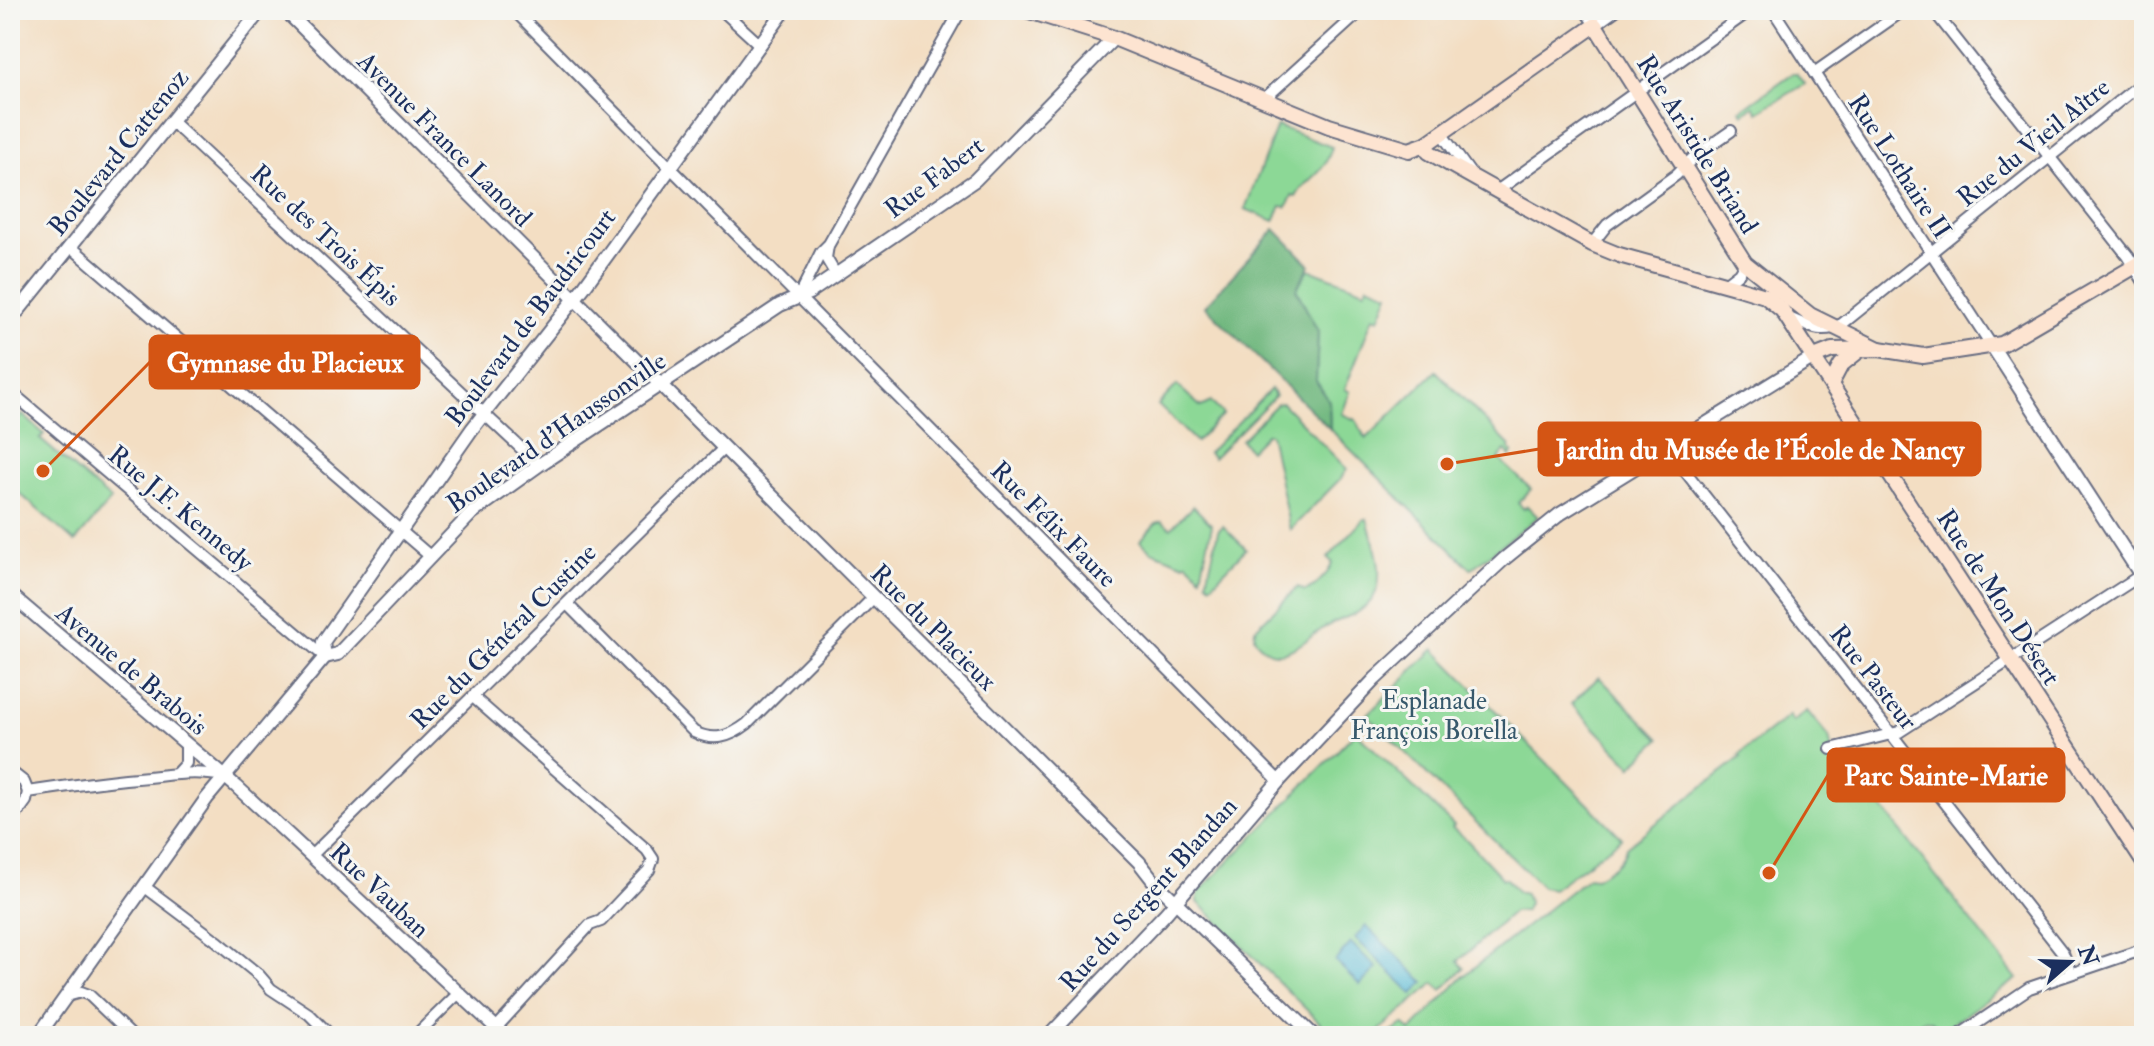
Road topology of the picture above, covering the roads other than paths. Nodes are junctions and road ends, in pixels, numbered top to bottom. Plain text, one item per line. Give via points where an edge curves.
1 (261, 10) edge
2 (285, 10) edge
3 (514, 10) edge
4 (722, 10) edge
5 (785, 10) edge
6 (961, 10) edge
7 (1026, 10) edge
8 (1362, 10) edge
9 (1585, 10) edge
10 (1616, 10) edge
11 (1751, 10) edge
12 (1773, 10) edge
13 (1904, 10) edge
14 (1933, 10) edge
15 (1595, 25) junction
16 (1114, 38) junction
17 (760, 45) junction
18 (1814, 73) junction
19 (2144, 81) edge
20 (1636, 91) junction
21 (1263, 100) junction
22 (171, 121) junction
23 (1731, 131) dead end
24 (1441, 133) junction
25 (1426, 144) junction
26 (2049, 156) junction
27 (1684, 167) junction
28 (671, 168) junction
29 (1472, 176) junction
30 (1497, 191) junction
31 (829, 244) junction
32 (1592, 244) junction
33 (70, 246) junction
34 (1931, 253) junction
35 (1745, 263) junction
36 (2139, 264) edge
37 (836, 275) junction
38 (2144, 282) edge
39 (1726, 283) junction
40 (798, 298) junction
41 (575, 299) junction
42 (1789, 318) junction
43 (10, 321) edge
44 (1837, 327) junction
45 (1992, 346) junction
46 (1861, 349) junction
47 (1879, 349) junction
48 (1814, 357) junction
49 (1831, 384) junction
50 (661, 385) junction
51 (10, 391) edge
52 (485, 413) junction
53 (724, 448) junction
54 (1667, 448) junction
55 (539, 465) junction
56 (400, 532) junction
57 (431, 557) junction
58 (2143, 576) edge
59 (10, 594) edge
60 (873, 598) junction
61 (567, 604) junction
62 (325, 657) junction
63 (2011, 660) junction
64 (473, 697) junction
65 (1891, 735) junction
66 (186, 744) junction
67 (1831, 749) dead end
68 (10, 771) edge
69 (175, 774) junction
70 (225, 777) junction
71 (1279, 781) junction
72 (28, 792) junction
73 (10, 823) edge
74 (311, 856) junction
75 (2144, 863) edge
76 (145, 887) junction
77 (1176, 901) junction
78 (2144, 949) edge
79 (2071, 973) junction
80 (84, 974) junction
81 (459, 993) junction
82 (89, 995) junction
83 (67, 996) junction
84 (501, 1032) edge
85 (1311, 1035) edge
86 (38, 1036) edge
87 (132, 1036) edge
88 (331, 1036) edge
89 (415, 1036) edge
90 (1049, 1036) edge
91 (1958, 1036) edge

1 - 22 street, Boulevard Cattenoz
2 - 41 street, Avenue France Lanord
3 - 28 street, Rue Félix Faure
4 - 17 street
5 - 17 street, Boulevard de Baudricourt
6 - 31 street
7 - 16 main road
8 - 21 street
9 - 15 street, Rue Aristide Briand
10 - 15 street
11 - 20 street
12 - 18 street, Rue Lothaire II
13 - 18 street
14 - 26 street
15 - 20 main road, Rue Aristide Briand
15 - 24 main road
16 - 21 main road
16 - 37 street, Rue Fabert via 975,180
17 - 28 street, Boulevard de Baudricourt
18 - 34 street, Rue Lothaire II
19 - 26 street, Rue du Vieil Aître
20 - 27 main road, Rue Aristide Briand
20 - 30 street
21 - 25 main road via 1409,150
22 - 33 street, Boulevard Cattenoz
22 - 52 street, Rue des Trois Épis
23 - 27 street
24 - 25 main road
24 - 29 street
25 - 29 main road via 1429,152
26 - 34 street, Rue du Vieil Aître
26 - 36 street
27 - 32 street via 1607,225
27 - 35 main road, Rue Aristide Briand
28 - 40 street, Rue Félix Faure
28 - 41 street, Boulevard de Baudricourt
29 - 30 main road
30 - 32 main road
31 - 37 street via 826,258
31 - 40 street
32 - 39 main road
33 - 43 street, Boulevard Cattenoz
33 - 56 street
34 - 44 street, Rue du Vieil Aître
34 - 45 street, Rue Lothaire II
35 - 39 street
35 - 44 main road, Rue Aristide Briand via 1810,315
36 - 38 street
36 - 45 main road
37 - 40 street, Rue Fabert
39 - 42 main road, Rue de Mon Désert via 1765,296
40 - 50 street, Boulevard d'Haussonville
40 - 71 street, Rue Félix Faure
41 - 50 street, Avenue France Lanord
41 - 52 street, Boulevard de Baudricourt
42 - 44 street via 1819,330
42 - 48 main road, Rue de Mon Désert
44 - 47 main road, Rue Aristide Briand
45 - 47 main road via 1923,356
45 - 58 street
46 - 47 main road
46 - 48 main road
46 - 49 main road via 1841,365
48 - 49 main road, Rue de Mon Désert
48 - 54 street
49 - 63 main road, Rue de Mon Désert
50 - 53 street, Rue du Placieux
50 - 55 street, Boulevard d'Haussonville
51 - 62 street, Rue J.F. Kennedy
52 - 55 street, Rue des Trois Épis
52 - 56 street, Boulevard de Baudricourt
53 - 60 street, Rue du Placieux
53 - 61 street, Rue du Général Custine
54 - 65 street, Rue Pasteur
54 - 71 street, Rue du Sergent Blandan via 1556,517 1504,559 1382,672
55 - 57 street, Boulevard d'Haussonville via 461,522
56 - 57 street
56 - 62 street, Boulevard de Baudricourt via 323,642
57 - 62 street, Boulevard d'Haussonville via 338,654
58 - 63 street
59 - 66 street, Avenue de Brabois
60 - 61 street via 747,724 720,737 694,732
60 - 77 street, Rue du Placieux
61 - 64 street, Rue du Général Custine
62 - 70 street
63 - 65 street
63 - 75 main road, Rue de Mon Désert
64 - 74 street, Rue du Général Custine
64 - 84 street via 653,859 649,870 601,921 590,925
65 - 67 street
65 - 79 street, Rue Pasteur via 2063,953
66 - 69 street via 186,763
66 - 70 street, Avenue de Brabois
68 - 72 street
69 - 70 street
69 - 72 street
70 - 74 street, Rue Vauban
70 - 76 street
71 - 77 street, Rue du Sergent Blandan
72 - 73 street
74 - 81 street, Rue Vauban
76 - 80 street
76 - 88 street
77 - 85 street, Rue du Placieux
77 - 90 street, Rue du Sergent Blandan
78 - 79 street
79 - 91 street via 2029,988
80 - 82 street
80 - 83 street
81 - 84 street, Rue Vauban
81 - 89 street
82 - 83 street
82 - 87 street
83 - 86 street

